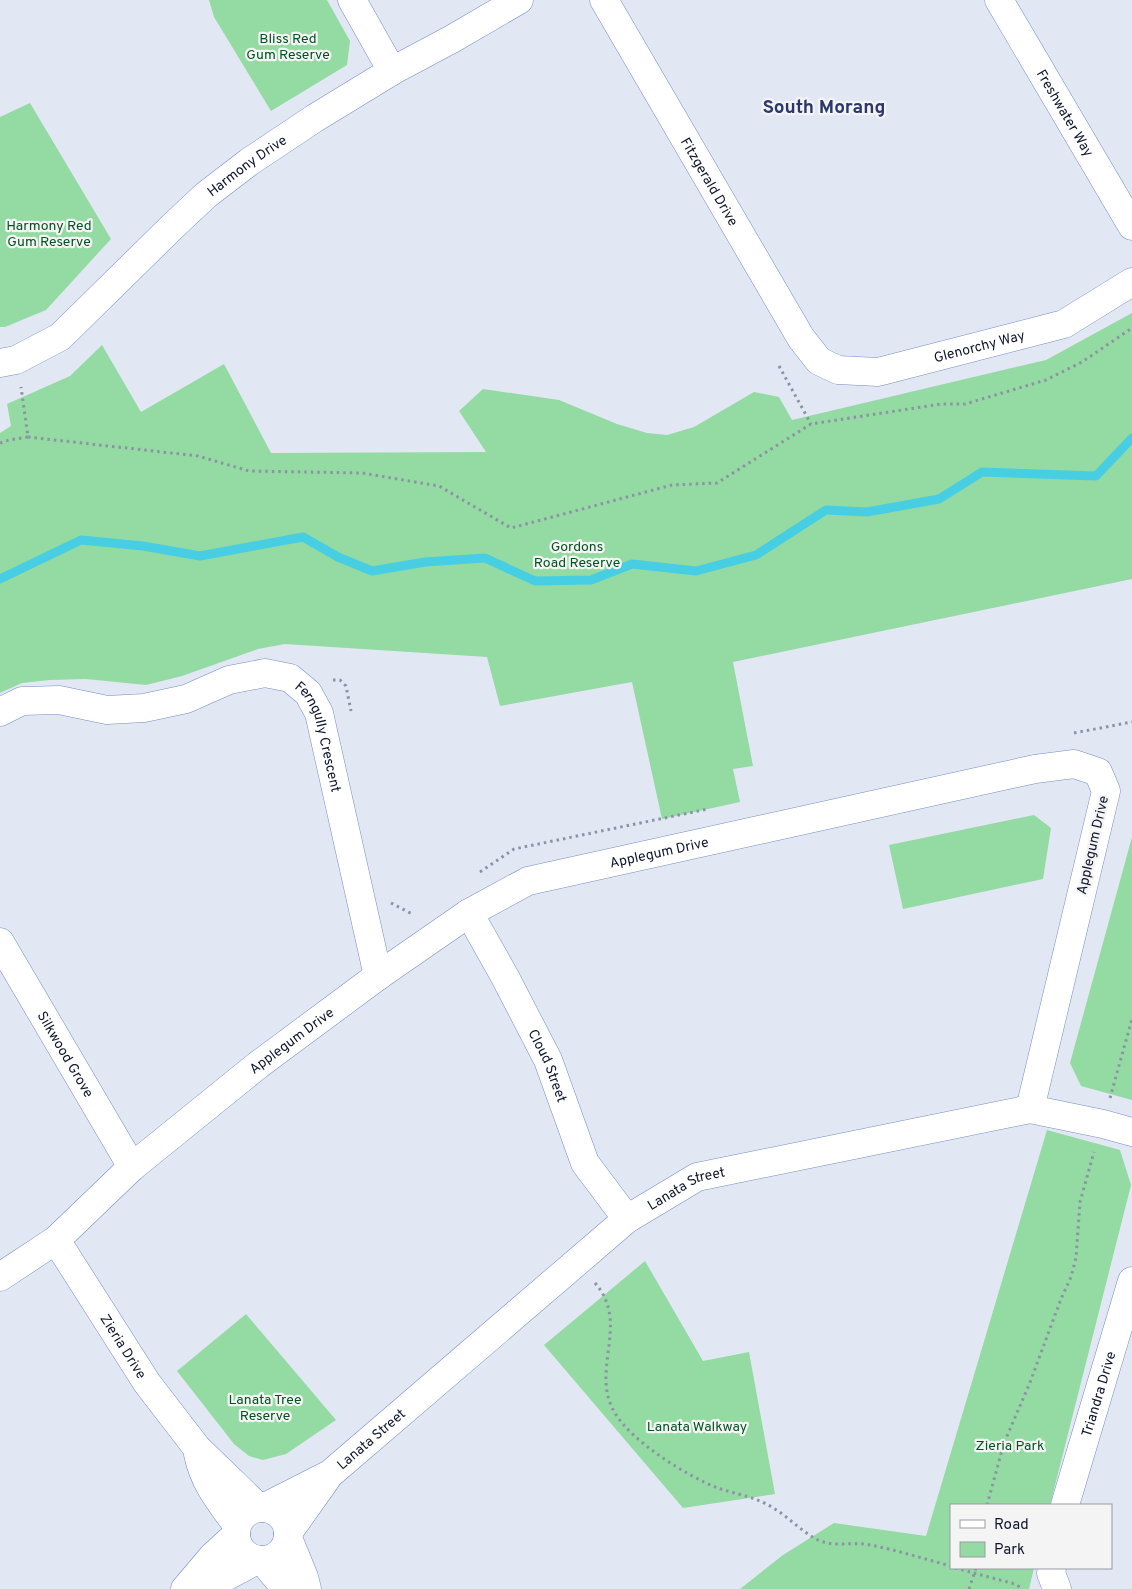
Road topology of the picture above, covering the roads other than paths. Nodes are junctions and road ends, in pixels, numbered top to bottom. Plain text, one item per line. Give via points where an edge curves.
1 (352, 0) edge
2 (519, 0) edge
3 (604, 0) edge
4 (999, 0) edge
5 (392, 71) junction
6 (1132, 226) edge
7 (1132, 282) edge
8 (8, 361) edge
9 (819, 361) joint
10 (0, 712) edge
11 (468, 913) junction
12 (0, 942) edge
13 (378, 976) junction
14 (1030, 1109) junction
15 (1132, 1132) edge
16 (132, 1167) junction
17 (627, 1219) junction
18 (56, 1240) junction
19 (0, 1277) edge
20 (1132, 1281) edge
21 (197, 1448) junction
22 (330, 1474) junction
23 (1064, 1504) edge
24 (261, 1508) junction
25 (236, 1530) junction
26 (288, 1536) junction
27 (260, 1560) junction
28 (1052, 1569) edge
29 (184, 1589) edge
30 (189, 1589) edge
31 (286, 1589) edge
32 (307, 1589) edge
33 (1057, 1589) edge

1 - 5 street
2 - 5 street, Harmony Drive
3 - 9 street, Fitzgerald Drive via 801,338
4 - 6 street, Freshwater Way
5 - 8 street, Harmony Drive via 249,162 206,195 60,338
7 - 9 street, Glenorchy Way via 1064,324 878,372 838,370
10 - 13 street, Ferngully Crescent via 22,701 59,700 107,710 144,708 186,699 229,680 265,673 290,678 308,693 319,713
11 - 13 street, Applegum Drive
11 - 14 street, Applegum Drive via 536,879 1035,770 1074,764 1098,772 1106,791
11 - 17 street, Cloud Street via 548,1060 585,1163
12 - 16 street, Silkwood Grove
13 - 16 street, Applegum Drive via 258,1065
14 - 15 street, Lanata Street
14 - 17 street, Lanata Street via 697,1177
16 - 18 street, Applegum Drive
17 - 22 street, Lanata Street
18 - 19 street, Applegum Drive
18 - 21 street, Zieria Drive via 147,1383
20 - 23 street, Triandra Drive
21 - 24 street, Zieria Drive
21 - 25 street, Zieria Drive via 202,1472
22 - 24 street, Lanata Street
22 - 26 street, Lanata Street
24 - 25 street via 246,1514
24 - 26 street via 270,1509 283,1518
25 - 27 street via 242,1551
25 - 29 street
26 - 27 street via 279,1554
26 - 32 street
27 - 30 street via 214,1583
27 - 31 street
28 - 33 street

